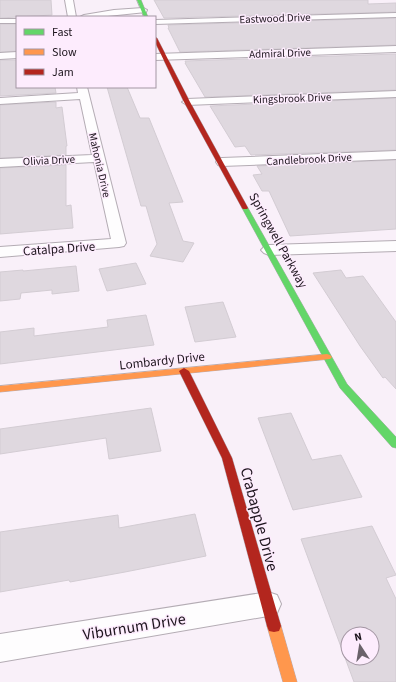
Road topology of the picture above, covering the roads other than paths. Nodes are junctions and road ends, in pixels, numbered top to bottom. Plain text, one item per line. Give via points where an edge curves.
1 (69, 0) edge
2 (138, 0) edge
3 (144, 14) edge
4 (396, 15) edge
5 (72, 16) edge
6 (90, 16) edge
7 (0, 21) edge
8 (16, 21) edge
9 (156, 22) edge
10 (156, 43) edge
11 (396, 48) edge
12 (16, 55) edge
13 (0, 56) edge
14 (159, 57) edge
15 (83, 92) edge
16 (396, 94) edge
17 (0, 101) edge
18 (187, 102) junction
19 (396, 155) edge
20 (97, 158) junction
21 (0, 162) edge
22 (222, 162) junction
23 (118, 243) joint
24 (396, 246) edge
25 (269, 250) junction
26 (0, 252) edge
27 (327, 357) junction
28 (184, 371) junction
29 (0, 389) edge
30 (396, 444) edge
31 (268, 604) junction
32 (0, 648) edge
33 (290, 682) edge

1 - 5 street
2 - 3 street
3 - 6 street via 114,12
4 - 9 street, Eastwood Drive
7 - 8 street
10 - 14 street, Springwell Parkway
11 - 14 street, Admiral Drive
12 - 13 street
14 - 18 street, Springwell Parkway
15 - 17 street
15 - 20 street, Mahonia Drive
16 - 18 street, Kingsbrook Drive
18 - 22 street, Springwell Parkway
19 - 22 street, Candlebrook Drive
20 - 21 street, Olivia Drive
20 - 23 street, Mahonia Drive
22 - 25 street, Springwell Parkway
23 - 26 street, Catalpa Drive
24 - 25 street
25 - 27 street, Springwell Parkway
27 - 28 street, Lombardy Drive
27 - 30 street, Springwell Parkway via 343,386
28 - 29 street, Lombardy Drive
28 - 31 street, Crabapple Drive via 228,458
31 - 32 street, Viburnum Drive
31 - 33 street, Crabapple Drive

